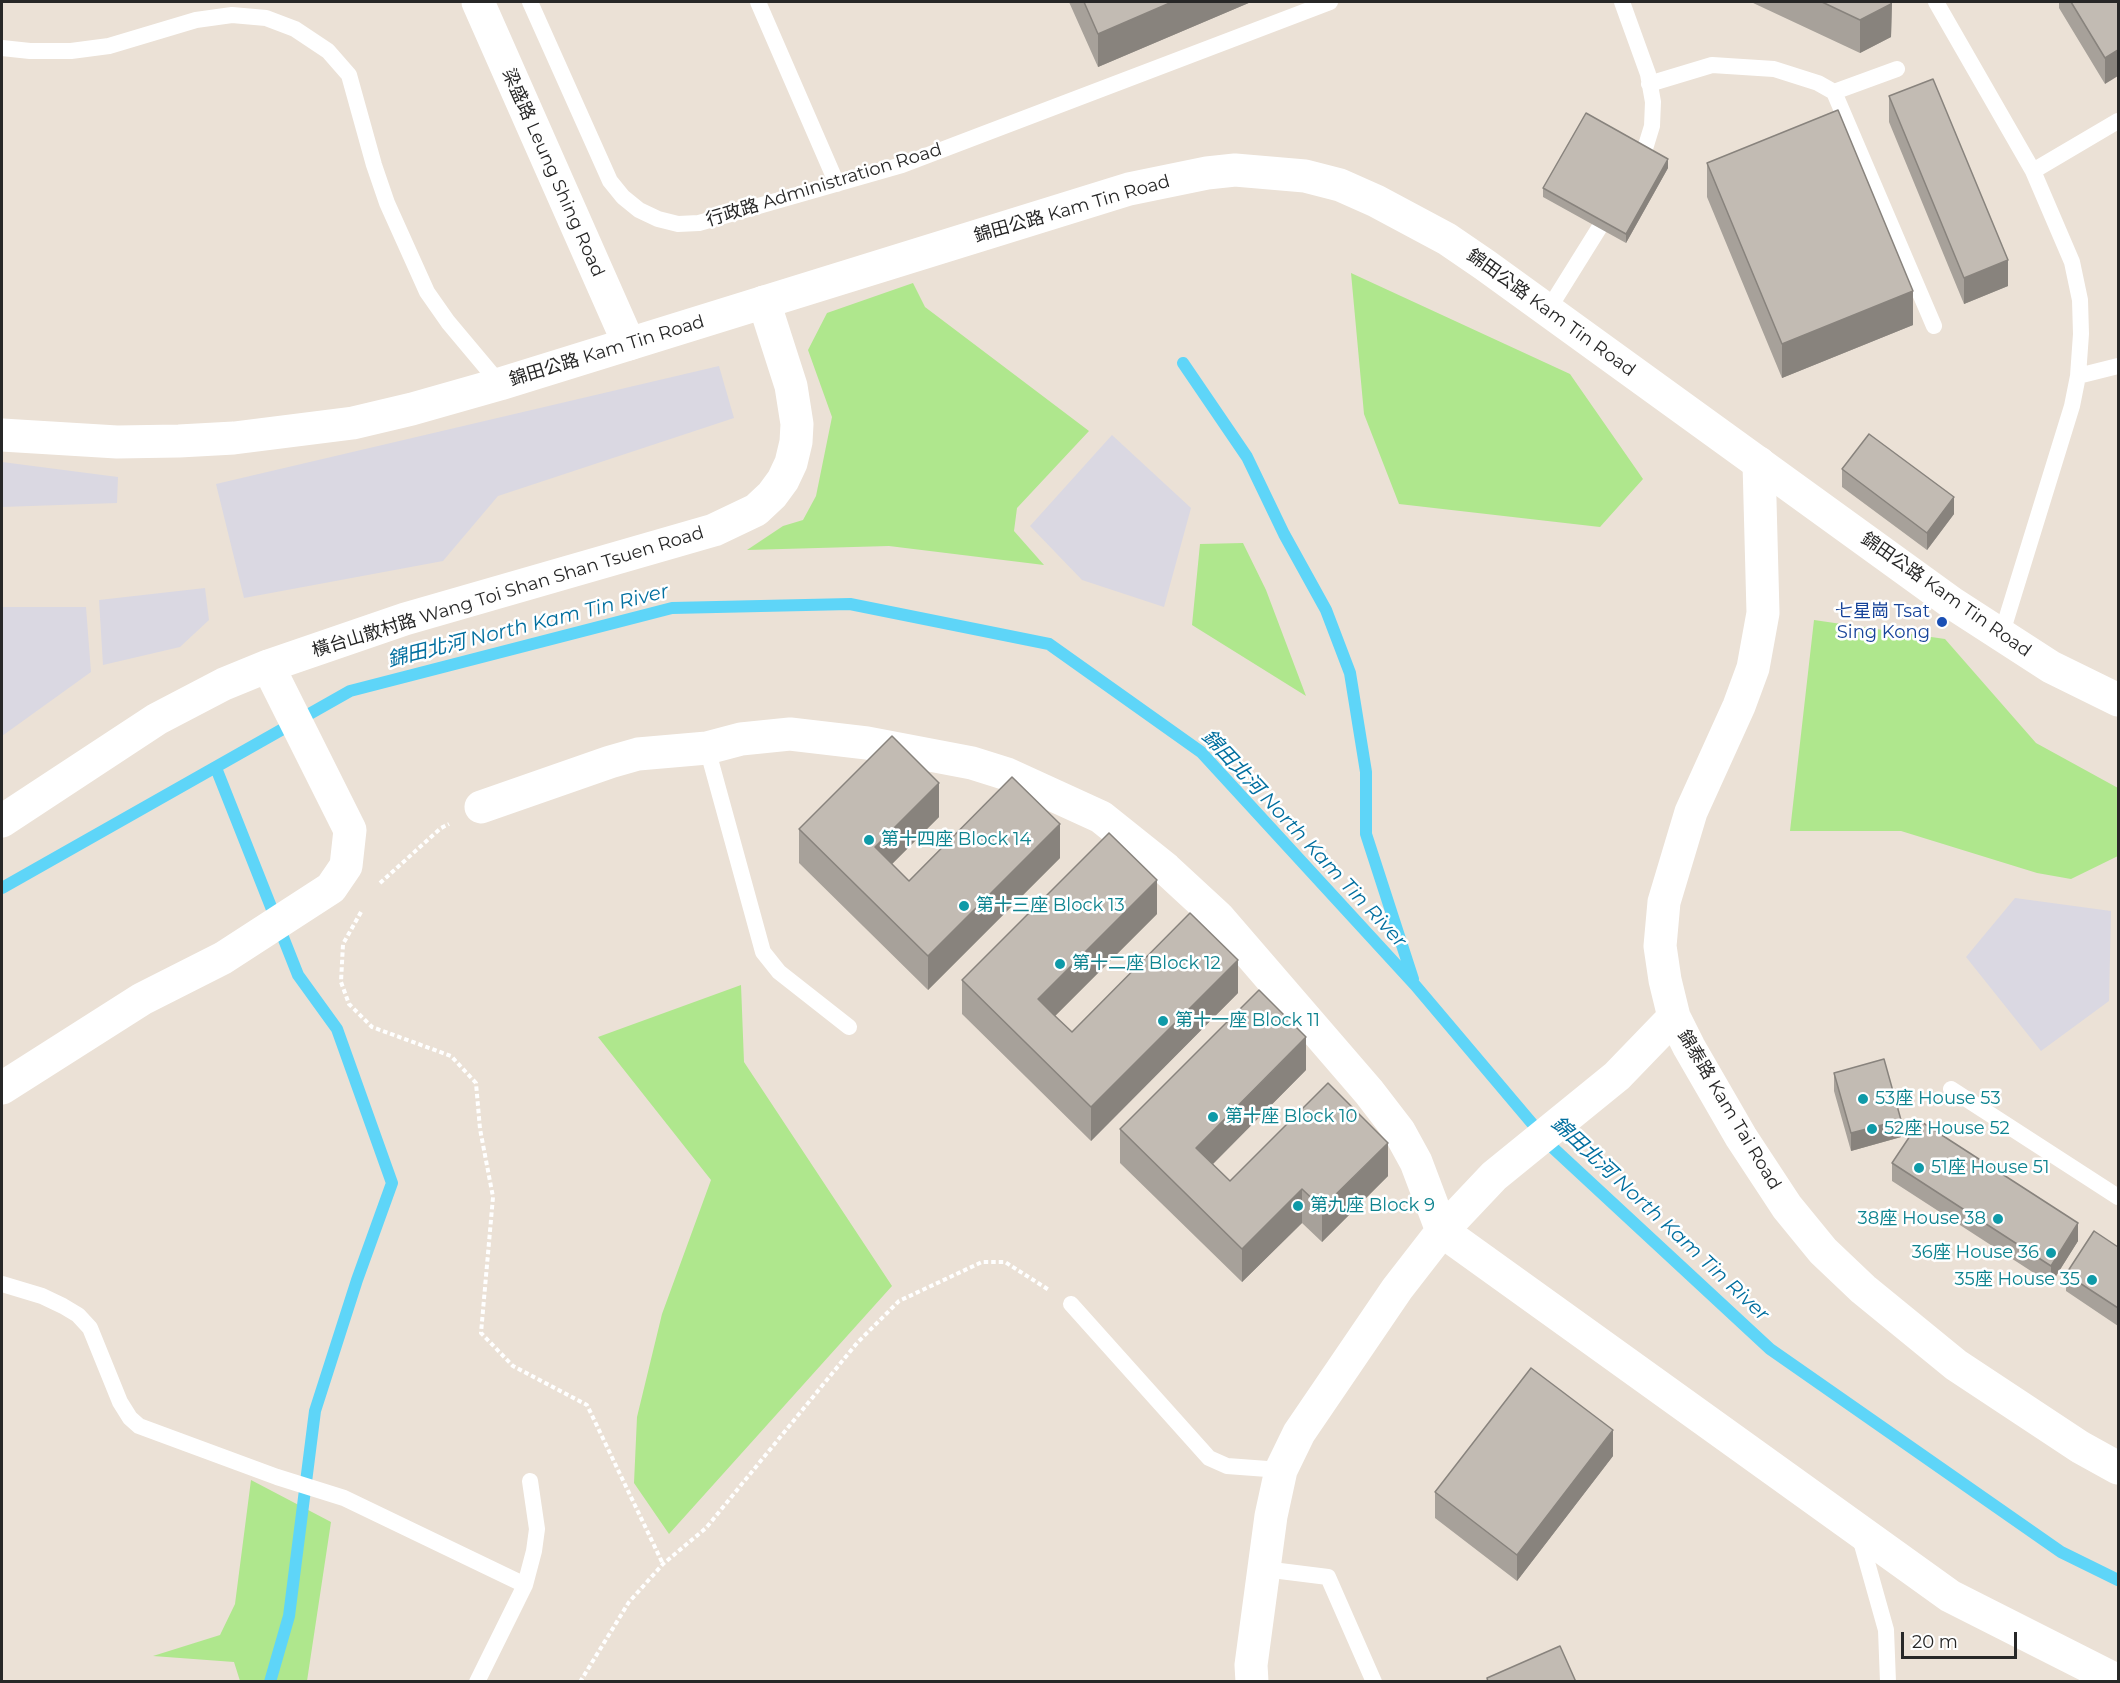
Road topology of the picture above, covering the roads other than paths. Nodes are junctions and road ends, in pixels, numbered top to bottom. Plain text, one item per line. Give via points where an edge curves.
1 (478, 2) edge
2 (530, 2) edge
3 (758, 2) edge
4 (1330, 2) edge
5 (1622, 2) edge
6 (1935, 2) edge
7 (2, 48) edge
8 (1897, 69) dead end
9 (1649, 84) junction
10 (1834, 92) junction
11 (2118, 121) edge
12 (2033, 171) junction
13 (837, 184) junction
14 (764, 302) junction
15 (1548, 310) junction
16 (1934, 326) dead end
17 (629, 344) junction
18 (2118, 366) edge
19 (2078, 376) junction
20 (500, 384) junction
21 (2, 435) edge
22 (1759, 463) junction
23 (2001, 636) junction
24 (274, 679) junction
25 (2118, 700) edge
26 (707, 748) junction
27 (481, 807) road end
28 (2, 821) edge
29 (1674, 1017) junction
30 (849, 1027) dead end
31 (2, 1088) edge
32 (1951, 1089) dead end
33 (2118, 1197) edge
34 (1442, 1231) junction
35 (2, 1284) edge
36 (1071, 1304) road end
37 (2118, 1468) edge
38 (1281, 1470) junction
39 (530, 1481) dead end
40 (1858, 1530) junction
41 (1264, 1569) junction
42 (525, 1585) junction
43 (477, 1682) edge
44 (1252, 1682) edge
45 (1374, 1682) edge
46 (1888, 1682) edge
47 (2118, 1682) edge

1 - 17 street, 梁盛路 Leung Shing Road
2 - 13 lane, 行政路 Administration Road via 610,181 639,210 678,224 699,223
3 - 13 lane
4 - 13 lane, 行政路 Administration Road via 902,165
5 - 9 lane
6 - 12 lane
7 - 20 lane via 71,51 109,46 196,20 232,15 266,18 295,29 328,51 349,75 387,203 427,292
8 - 10 lane
9 - 10 lane via 1712,65 1774,69
9 - 15 lane via 1652,126 1644,152
10 - 16 lane
11 - 12 lane
12 - 19 lane via 2072,262 2080,300
14 - 15 street, 錦田公路 Kam Tin Road via 1129,189 1235,170 1305,176 1340,185 1376,201 1447,239
14 - 17 street, 錦田公路 Kam Tin Road
14 - 24 street, 橫台山散村路 Wang Toi Shan Shan Tsuen Road via 791,386 797,424 787,471 772,495 756,510 714,531 405,620
15 - 22 street, 錦田公路 Kam Tin Road
17 - 20 street, 錦田公路 Kam Tin Road
18 - 19 lane
19 - 23 lane
20 - 21 street, 錦田公路 Kam Tin Road via 353,423 234,438 117,442
22 - 23 street, 錦田公路 Kam Tin Road
22 - 29 street, 錦泰路 Kam Tai Road via 1763,613 1753,668 1691,812 1664,902 1660,946
23 - 25 street, 錦田公路 Kam Tin Road via 2051,667
24 - 28 street, 橫台山散村路 Wang Toi Shan Shan Tsuen Road via 224,684 182,705
24 - 31 street via 350,830 346,866 331,888 223,958 142,999
26 - 27 street via 638,754
26 - 30 lane via 763,952 779,972
26 - 34 street via 741,739 790,734 867,743 1007,774 1101,817 1218,917 1369,1092 1399,1131 1416,1162
29 - 34 street via 1617,1076 1494,1176
29 - 37 street, 錦泰路 Kam Tai Road via 1741,1137 1786,1207 1823,1251 1956,1365
32 - 33 lane
34 - 38 street via 1397,1288 1299,1433
34 - 40 street
35 - 42 lane via 42,1296 78,1315 90,1328 120,1402 139,1426 344,1498
36 - 38 lane via 1209,1458 1227,1466
38 - 41 street via 1270,1516
39 - 42 lane via 537,1529
40 - 46 lane via 1886,1630
40 - 47 street via 1950,1596
41 - 44 street
41 - 45 lane via 1328,1577
42 - 43 lane

